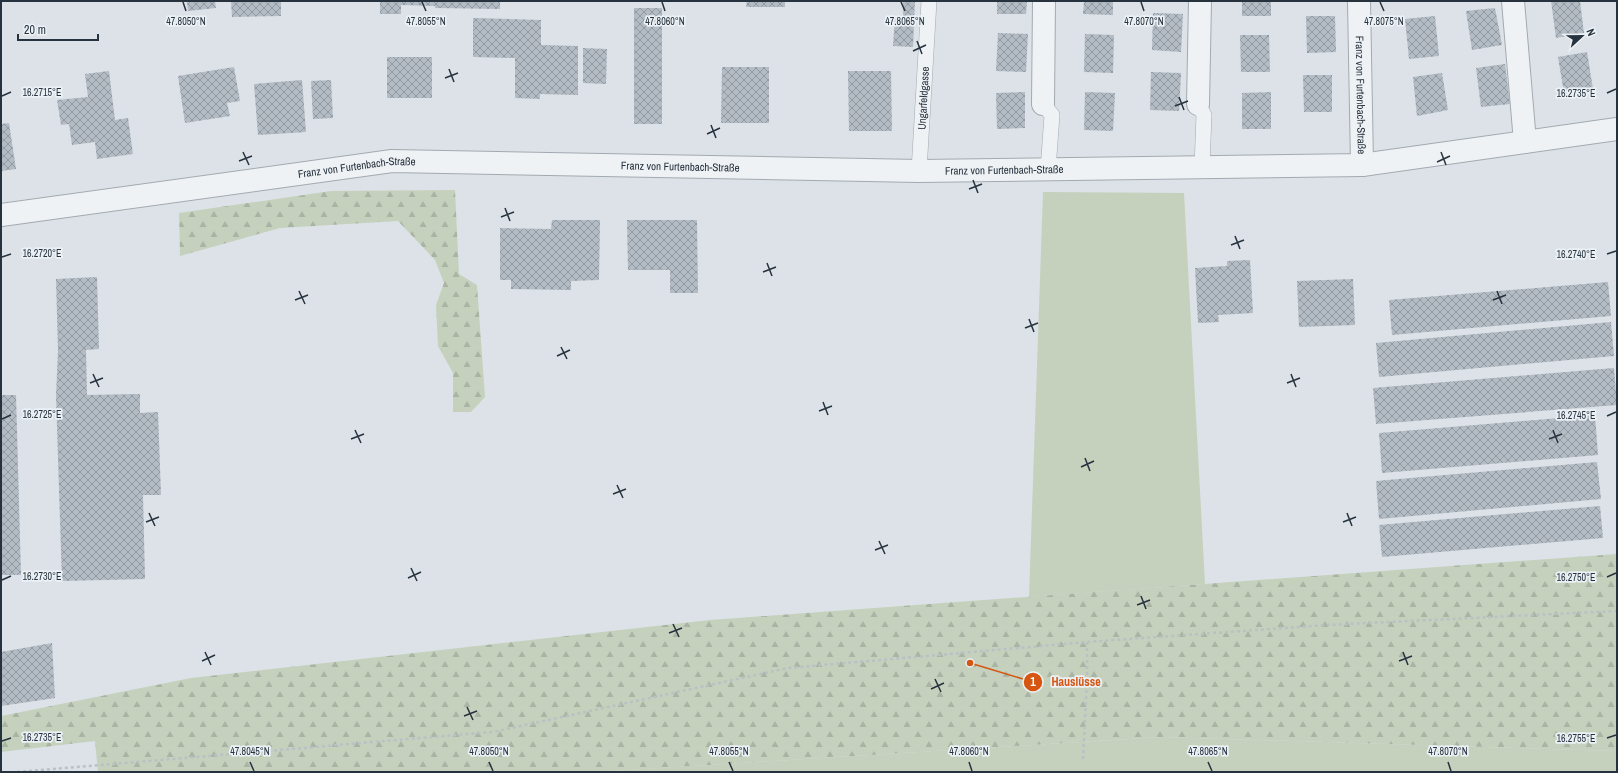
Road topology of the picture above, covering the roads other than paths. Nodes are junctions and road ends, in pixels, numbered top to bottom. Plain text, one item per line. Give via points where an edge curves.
1 (929, 1) edge
2 (1044, 1) edge
3 (1200, 1) edge
4 (1359, 1) edge
5 (1513, 1) edge
6 (1043, 104) joint
7 (1198, 104) joint
8 (1617, 129) edge
9 (1525, 142) junction
10 (1362, 165) junction
11 (1202, 167) junction
12 (1048, 170) junction
13 (919, 171) junction
14 (1, 215) edge

1 - 13 lane, Ungarfeldgasse
2 - 6 street
3 - 7 street
4 - 10 street, Franz von Furtenbach-Straße
5 - 9 street
6 - 12 lane via 1052,115
7 - 11 lane via 1204,115
8 - 9 street, Franz von Furtenbach-Straße
9 - 10 street, Franz von Furtenbach-Straße
10 - 11 street, Franz von Furtenbach-Straße
11 - 12 street, Franz von Furtenbach-Straße
12 - 13 street, Franz von Furtenbach-Straße
13 - 14 street, Franz von Furtenbach-Straße via 392,162

